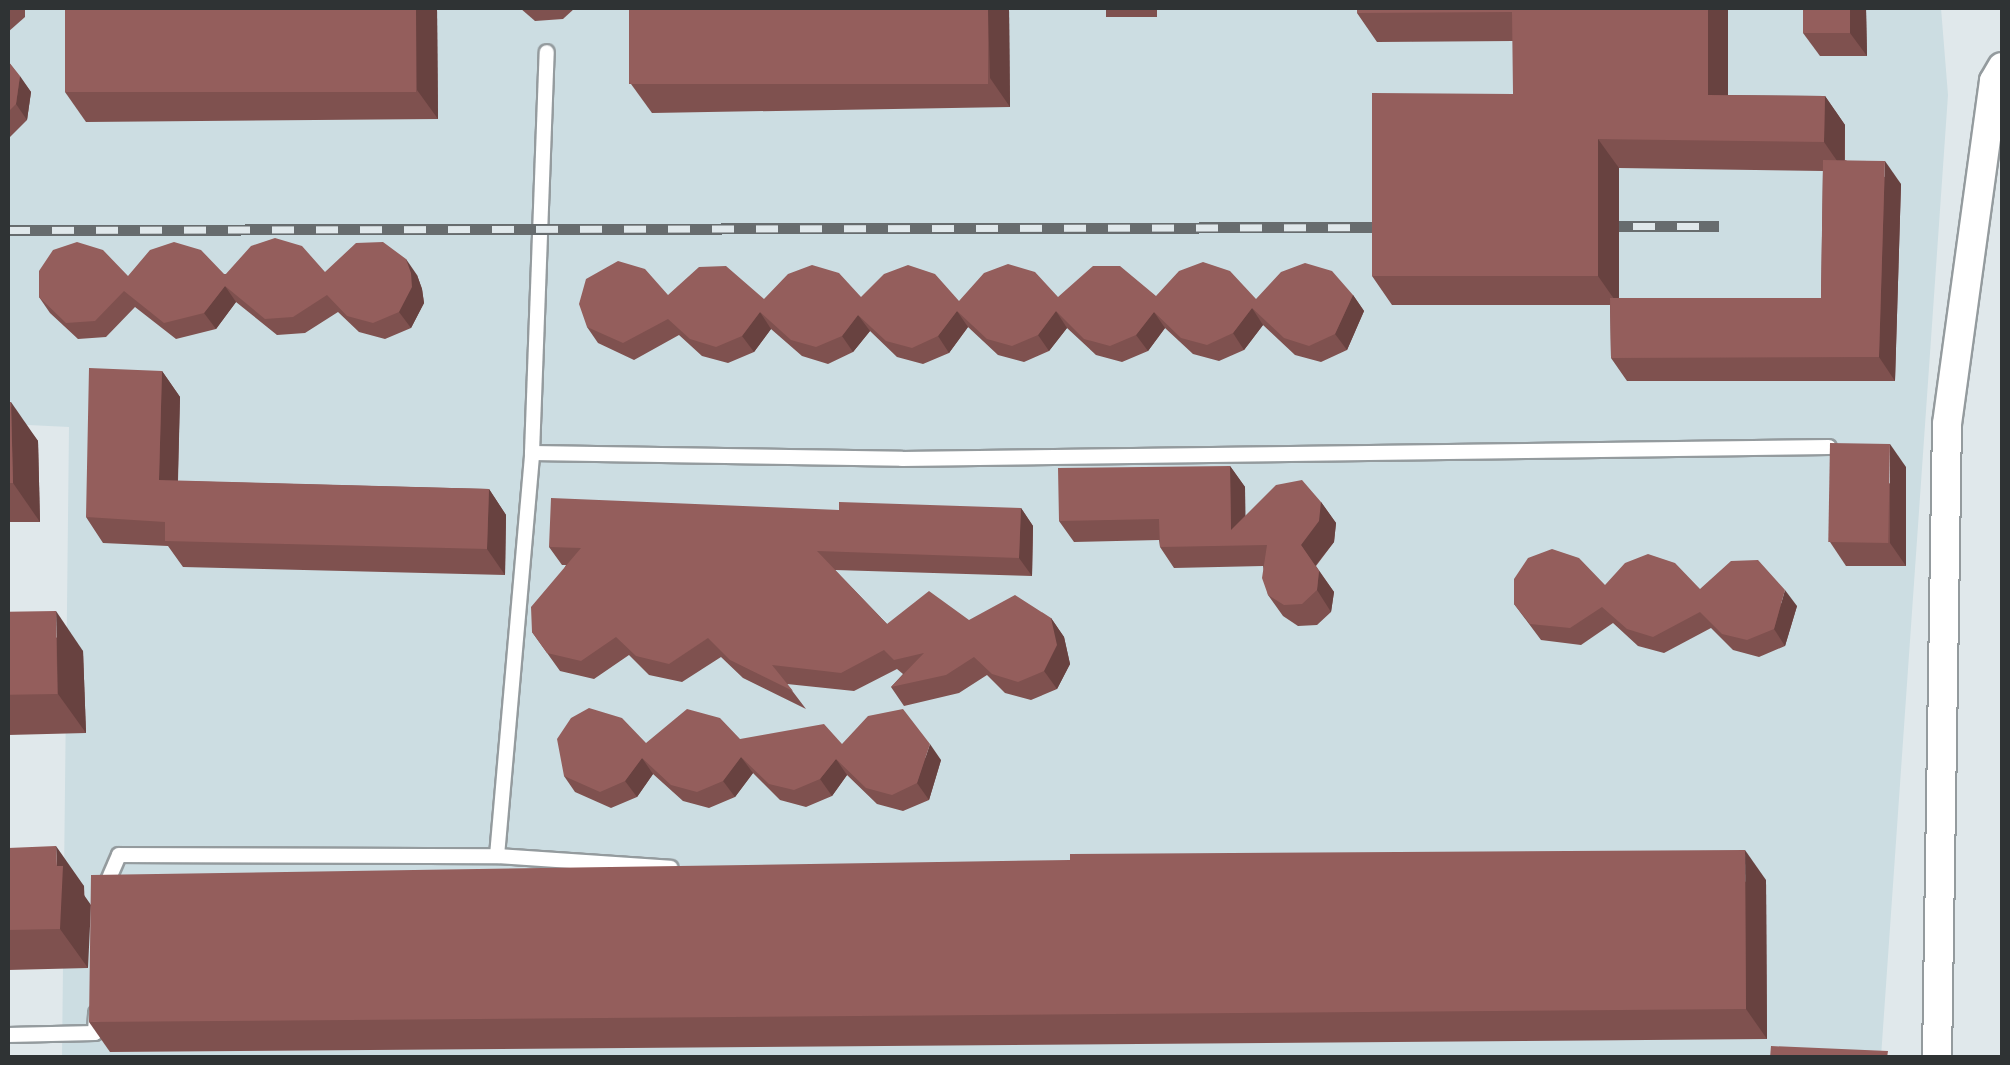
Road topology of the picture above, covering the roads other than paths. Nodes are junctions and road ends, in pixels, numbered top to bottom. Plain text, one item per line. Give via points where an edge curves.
1 (546, 52) dead end
2 (2002, 67) edge
3 (1830, 447) edge
4 (532, 453) junction
5 (497, 856) junction
6 (694, 869) edge
7 (101, 913) edge
8 (97, 993) edge
9 (8, 1035) edge
10 (1937, 1058) edge

1 - 4 lane
2 - 10 street via 1994,81 1948,424
3 - 4 lane via 902,459
4 - 5 lane
5 - 6 lane
5 - 7 lane via 119,855
8 - 9 lane via 96,1033

